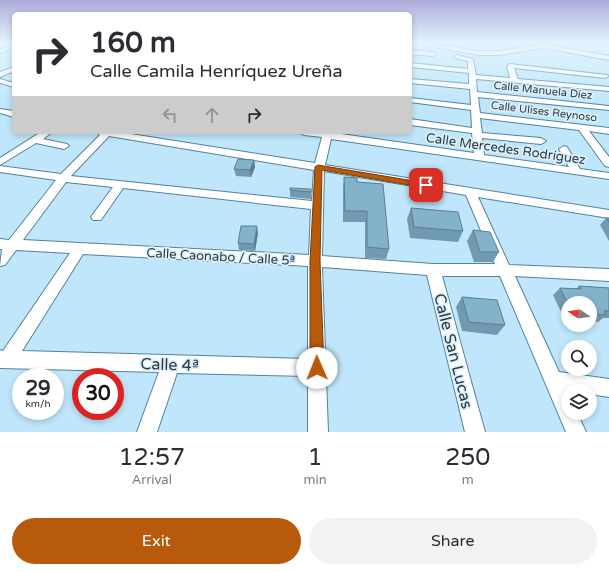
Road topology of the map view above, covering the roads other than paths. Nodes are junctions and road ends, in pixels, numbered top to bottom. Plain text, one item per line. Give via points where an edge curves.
1 (470, 63) edge
2 (609, 63) edge
3 (412, 65) edge
4 (12, 70) edge
5 (472, 74) junction
6 (0, 75) edge
7 (607, 79) edge
8 (0, 81) edge
9 (412, 81) edge
10 (515, 81) junction
11 (12, 84) edge
12 (609, 89) edge
13 (474, 91) junction
14 (412, 100) edge
15 (609, 108) edge
16 (0, 111) edge
17 (476, 111) junction
18 (12, 114) edge
19 (412, 122) edge
20 (582, 128) junction
21 (609, 131) edge
22 (478, 133) junction
23 (44, 134) edge
24 (102, 134) edge
25 (116, 134) edge
26 (319, 134) edge
27 (327, 135) junction
28 (35, 140) junction
29 (541, 142) dead end
30 (64, 146) dead end
31 (564, 149) dead end
32 (479, 157) junction
33 (0, 162) edge
34 (609, 164) edge
35 (318, 167) junction
36 (0, 168) edge
37 (576, 171) junction
38 (609, 176) edge
39 (64, 178) junction
40 (120, 185) junction
41 (471, 193) junction
42 (317, 206) junction
43 (609, 214) edge
44 (97, 217) dead end
45 (0, 244) edge
46 (14, 244) junction
47 (80, 248) junction
48 (0, 261) edge
49 (315, 261) junction
50 (433, 270) junction
51 (505, 270) junction
52 (609, 275) edge
53 (4, 359) edge
54 (171, 364) junction
55 (317, 368) junction
56 (553, 380) junction
57 (609, 388) edge
58 (147, 432) edge
59 (318, 432) edge
60 (475, 432) edge
61 (576, 432) edge

1 - 5 street
2 - 7 street
3 - 5 street
4 - 6 street
5 - 10 street
5 - 13 street
7 - 10 street via 547,67 510,66
8 - 11 street
9 - 13 street, Calle Manuela Díez
10 - 12 street
13 - 15 street, Calle Manuela Díez
13 - 17 street
14 - 17 street, Calle Ulises Reynoso
16 - 18 street
17 - 20 street, Calle Ulises Reynoso
17 - 22 street
19 - 22 street
20 - 21 street, Calle Ulises Reynoso
20 - 34 street
22 - 29 street
22 - 32 street
23 - 28 street
24 - 39 street
25 - 35 street
26 - 27 street, Calle Mercedes Rodríguez
27 - 32 street, Calle Mercedes Rodríguez
27 - 35 street
28 - 30 street
28 - 33 street
31 - 37 street
32 - 37 street, Calle Mercedes Rodríguez
35 - 41 street
35 - 42 street
36 - 39 street
37 - 38 street, Calle Mercedes Rodríguez
39 - 40 street
39 - 46 street
40 - 42 street
40 - 44 street
41 - 43 street
41 - 51 street
42 - 49 street
45 - 46 street, Calle Caonabo / Calle 5ª
46 - 47 street, Calle Caonabo / Calle 5ª
46 - 48 street
47 - 49 street, Calle Caonabo / Calle 5ª
47 - 53 street
49 - 50 street, Calle Caonabo / Calle 5ª
49 - 55 street
50 - 51 street, Calle Caonabo / Calle 5ª
50 - 60 street, Calle San Lucas
51 - 52 street, Calle Caonabo / Calle 5ª
51 - 56 street
53 - 54 street, Calle 4ª
54 - 55 street, Calle 4ª
54 - 58 street
55 - 59 street
56 - 57 street
56 - 61 street

